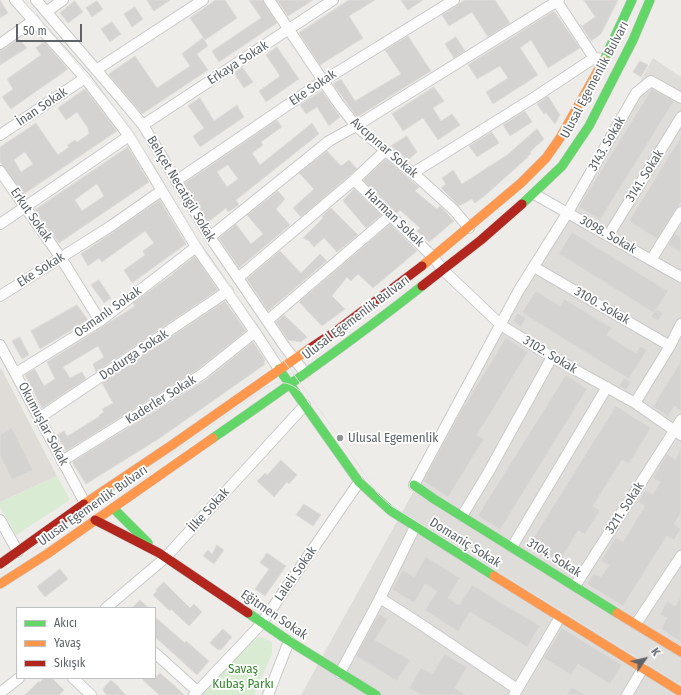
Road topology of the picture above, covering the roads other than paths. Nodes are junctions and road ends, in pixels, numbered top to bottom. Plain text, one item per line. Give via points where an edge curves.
1 (15, 0) edge
2 (36, 0) edge
3 (63, 0) edge
4 (203, 0) edge
5 (269, 0) edge
6 (333, 0) edge
7 (454, 0) edge
8 (557, 0) edge
9 (632, 0) edge
10 (650, 0) edge
11 (46, 12) junction
12 (34, 20) junction
13 (288, 30) junction
14 (0, 44) edge
15 (594, 58) junction
16 (605, 59) junction
17 (96, 70) junction
18 (85, 78) junction
19 (323, 81) junction
20 (681, 98) edge
21 (681, 118) edge
22 (142, 125) junction
23 (356, 126) junction
24 (0, 135) edge
25 (129, 136) junction
26 (385, 150) junction
27 (0, 171) edge
28 (413, 173) junction
29 (354, 180) junction
30 (176, 181) junction
31 (162, 191) junction
32 (534, 194) junction
33 (26, 207) junction
34 (568, 212) junction
35 (681, 212) edge
36 (391, 215) junction
37 (0, 224) edge
38 (469, 228) junction
39 (608, 236) junction
40 (210, 237) junction
41 (196, 247) junction
42 (434, 257) junction
43 (61, 258) junction
44 (651, 260) junction
45 (534, 267) junction
46 (442, 269) junction
47 (681, 277) edge
48 (238, 278) junction
49 (228, 291) junction
50 (0, 296) edge
51 (100, 321) junction
52 (267, 321) junction
53 (681, 324) edge
54 (501, 325) junction
55 (255, 332) junction
56 (0, 345) edge
57 (670, 346) junction
58 (552, 357) junction
59 (4, 359) edge
60 (294, 360) junction
61 (279, 369) junction
62 (16, 373) junction
63 (305, 373) junction
64 (290, 384) junction
65 (607, 387) junction
66 (634, 403) junction
67 (305, 405) junction
68 (39, 418) junction
69 (681, 420) edge
70 (678, 433) edge
71 (62, 460) junction
72 (359, 482) junction
73 (414, 485) joint
74 (85, 503) junction
75 (113, 508) junction
76 (462, 516) junction
77 (0, 520) edge
78 (95, 520) junction
79 (415, 527) junction
80 (512, 547) junction
81 (18, 552) junction
82 (162, 555) junction
83 (681, 556) edge
84 (0, 564) edge
85 (0, 584) edge
86 (575, 586) junction
87 (380, 598) junction
88 (107, 607) edge
89 (560, 617) junction
90 (262, 623) junction
91 (636, 624) junction
92 (289, 641) junction
93 (681, 652) edge
94 (156, 654) edge
95 (643, 668) junction
96 (340, 673) junction
97 (18, 679) edge
98 (74, 679) edge
99 (516, 692) edge
100 (681, 692) edge
101 (0, 693) edge
102 (196, 693) edge
103 (91, 695) edge
104 (268, 695) edge
105 (376, 695) edge
106 (627, 695) edge

1 - 12 street
2 - 11 street, Behçet Necatigil Sokak
3 - 11 street
4 - 17 street
5 - 13 street, Avcıpınar Sokak
6 - 13 street, Erkaya Sokak
7 - 19 street, Eke Sokak
8 - 15 street
8 - 23 street
9 - 16 main road, Ulusal Egemenlik Bulvarı
10 - 32 main road, Ulusal Egemenlik Bulvarı via 634,40 589,126 562,166
11 - 17 street, Behçet Necatigil Sokak
12 - 14 street
12 - 18 street
13 - 19 street, Avcıpınar Sokak
13 - 22 street, Erkaya Sokak
15 - 16 street
15 - 28 street
16 - 38 main road, Ulusal Egemenlik Bulvarı via 546,158
17 - 22 street, Behçet Necatigil Sokak
18 - 24 street, İnan Sokak
18 - 25 street
19 - 23 street, Avcıpınar Sokak
19 - 30 street, Eke Sokak
20 - 34 street, 3143. Sokak via 651,81 636,93
21 - 39 street, 3141. Sokak
22 - 30 street, Behçet Necatigil Sokak
23 - 26 street, Avcıpınar Sokak
23 - 40 street via 329,141
25 - 31 street
25 - 33 street
26 - 28 street, Avcıpınar Sokak
26 - 29 street
27 - 33 street, Erkut Sokak
28 - 38 street, Avcıpınar Sokak via 454,210
29 - 36 street, Harman Sokak
29 - 48 street
30 - 40 street, Behçet Necatigil Sokak
31 - 41 street
31 - 43 street, Eke Sokak
32 - 34 street, 3098. Sokak
32 - 46 main road, Ulusal Egemenlik Bulvarı via 481,240
33 - 37 street
33 - 43 street, Erkut Sokak
34 - 39 street, 3098. Sokak
34 - 45 street, 3143. Sokak
35 - 44 street
36 - 42 street, Harman Sokak
36 - 52 street
38 - 42 main road, Ulusal Egemenlik Bulvarı
39 - 44 street, 3098. Sokak
40 - 48 street, Behçet Necatigil Sokak
41 - 49 street
41 - 51 street, Osmanlı Sokak
42 - 46 street, 3102. Sokak
42 - 60 main road, Ulusal Egemenlik Bulvarı
43 - 50 street, Eke Sokak
43 - 51 street, Erkut Sokak
44 - 47 street, 3098. Sokak
45 - 54 street, 3143. Sokak
45 - 57 street, 3100. Sokak
46 - 54 street, 3102. Sokak
46 - 63 main road, Ulusal Egemenlik Bulvarı via 378,321
48 - 52 street, Behçet Necatigil Sokak
49 - 55 street
49 - 68 street, Dodurga Sokak
51 - 62 street, Osmanlı Sokak
52 - 60 street, Behçet Necatigil Sokak
53 - 57 street
54 - 58 street, 3102. Sokak
54 - 73 street, 3143. Sokak
55 - 61 street
55 - 71 street, Kaderler Sokak via 202,375
56 - 59 street, Okumuşlar Sokak
57 - 66 street
58 - 65 street, 3102. Sokak
58 - 76 street
59 - 62 street, Okumuşlar Sokak
60 - 61 main road, Ulusal Egemenlik Bulvarı
60 - 63 street, Behçet Necatigil Sokak
61 - 64 main road, Domaniç Sokak
61 - 74 main road, Ulusal Egemenlik Bulvarı
62 - 68 street, Okumuşlar Sokak
63 - 64 main road, Ulusal Egemenlik Bulvarı
64 - 67 main road, Domaniç Sokak
64 - 75 main road, Ulusal Egemenlik Bulvarı
65 - 66 street, 3102. Sokak
65 - 80 street
66 - 70 street, 3102. Sokak
67 - 72 main road, Domaniç Sokak
67 - 82 street, İlke Sokak
68 - 71 street, Okumuşlar Sokak
69 - 70 street, 3211. Sokak
70 - 86 street, 3211. Sokak
71 - 74 street, Okumuşlar Sokak
72 - 79 main road, Domaniç Sokak via 390,511
72 - 90 street, Laleli Sokak
73 - 76 main road, 3104. Sokak
74 - 81 main road, Ulusal Egemenlik Bulvarı
75 - 78 main road, Ulusal Egemenlik Bulvarı
75 - 82 main road, Eğitmen Sokak
76 - 80 main road, 3104. Sokak
77 - 81 street
78 - 82 main road, Eğitmen Sokak
78 - 85 main road, Ulusal Egemenlik Bulvarı
79 - 87 street
79 - 89 main road, Domaniç Sokak
80 - 86 main road, 3104. Sokak
81 - 84 main road, Ulusal Egemenlik Bulvarı
82 - 88 street, İlke Sokak
82 - 90 main road, Eğitmen Sokak
83 - 91 street
86 - 91 main road, 3104. Sokak
87 - 96 street
87 - 99 street
89 - 95 main road, Domaniç Sokak
89 - 99 street
90 - 92 main road, Eğitmen Sokak
90 - 102 street, Laleli Sokak
91 - 93 main road, 3104. Sokak
92 - 96 main road, Eğitmen Sokak
92 - 104 street
94 - 102 street
95 - 100 main road, Domaniç Sokak
95 - 106 street
96 - 105 main road, Eğitmen Sokak
97 - 101 street
98 - 103 street

